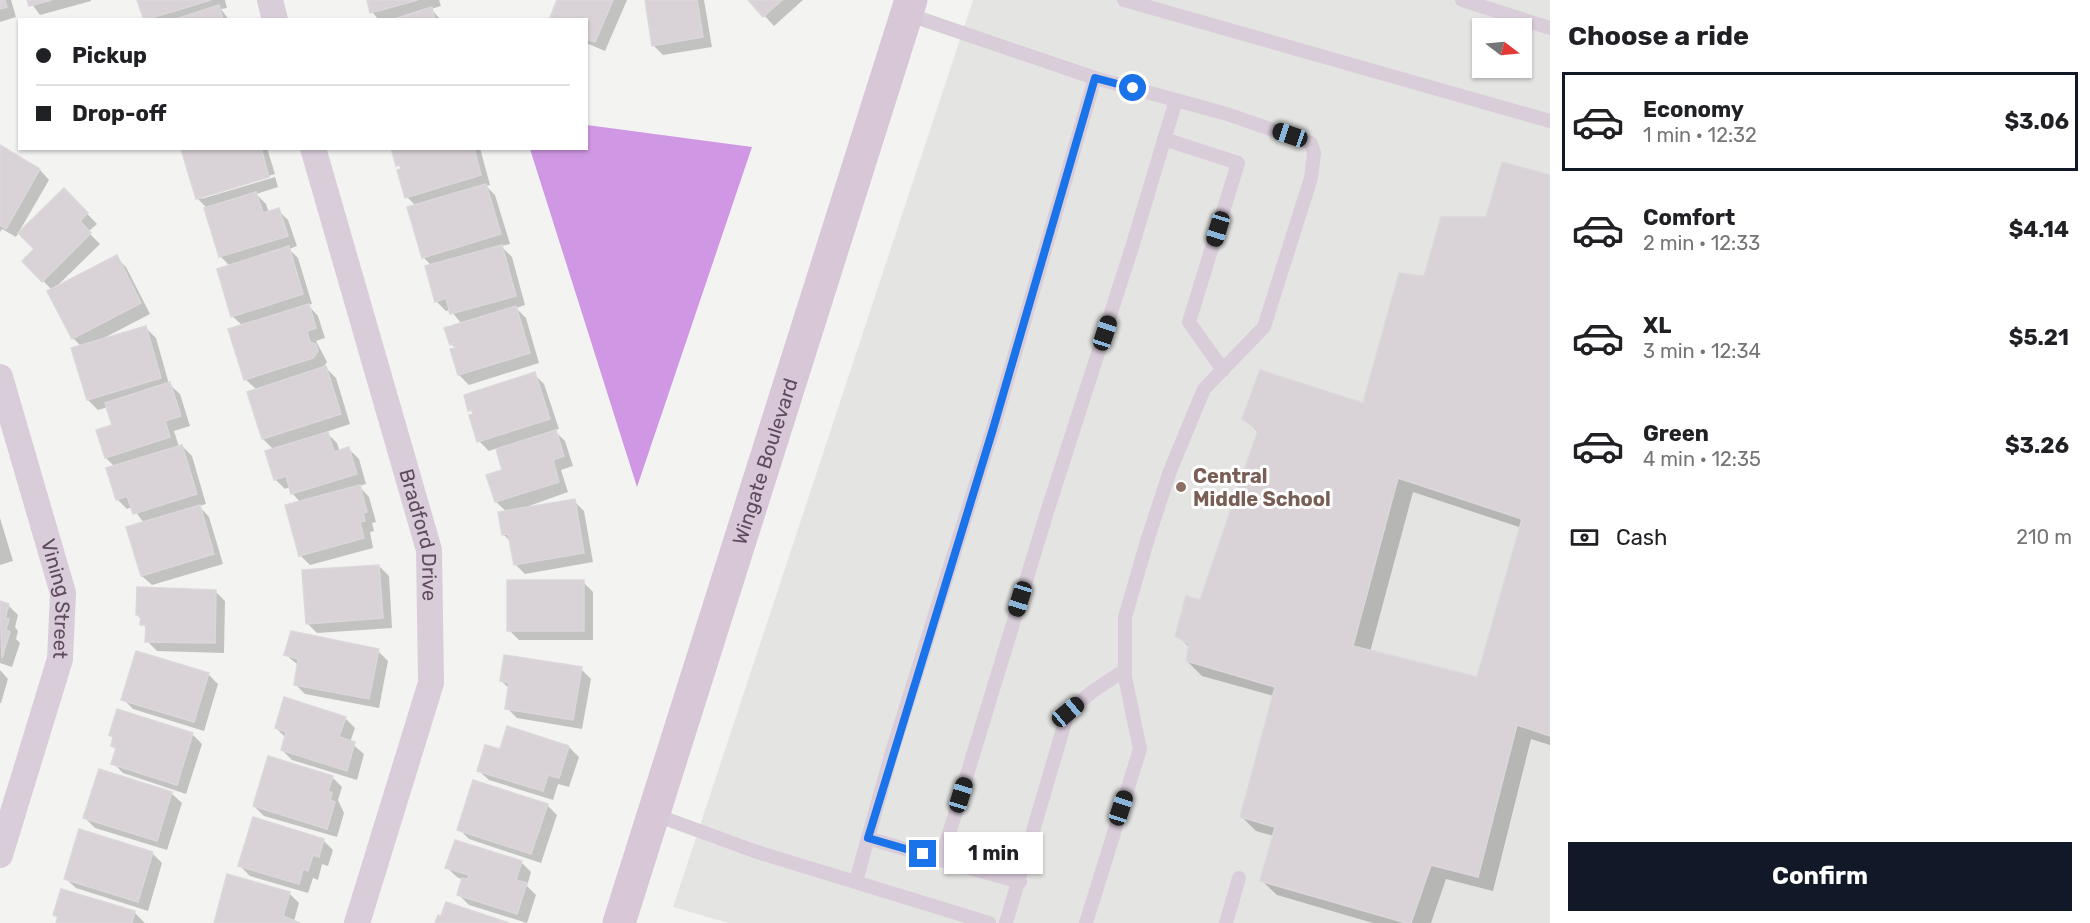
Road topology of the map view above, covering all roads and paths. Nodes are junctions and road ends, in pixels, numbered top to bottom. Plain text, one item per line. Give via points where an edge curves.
1 (270, 0) edge
2 (1124, 0) edge
3 (1462, 0) edge
4 (909, 7) edge
5 (274, 18) edge
6 (1550, 28) edge
7 (1095, 78) junction
8 (1176, 100) junction
9 (1550, 121) edge
10 (1164, 139) junction
11 (314, 150) edge
12 (1223, 370) junction
13 (0, 376) edge
14 (1125, 670) junction
15 (653, 814) junction
16 (868, 838) junction
17 (0, 855) edge
18 (941, 860) junction
19 (1239, 878) dead end
20 (856, 881) junction
21 (1020, 882) junction
22 (357, 923) edge
23 (619, 923) edge
24 (989, 923) edge
25 (1006, 923) edge
26 (1086, 923) edge
27 (1226, 923) edge

1 - 5 street
2 - 9 lane
3 - 6 lane
4 - 7 lane
4 - 15 street, Wingate Boulevard
7 - 8 lane
7 - 16 lane
8 - 10 lane
8 - 12 lane via 1311,142 1314,153 1311,178 1264,327
10 - 12 lane via 1238,163 1189,322
10 - 18 lane
11 - 22 street, Bradford Drive via 429,550 431,683
12 - 14 lane via 1204,389 1148,538 1125,617
13 - 17 street, Vining Street via 63,593 60,659
14 - 21 lane via 1068,712
14 - 26 lane via 1140,749
15 - 20 lane via 758,852
15 - 23 street, Wingate Boulevard
16 - 18 lane
16 - 20 lane
18 - 21 lane
19 - 27 lane
20 - 24 lane
21 - 25 lane

